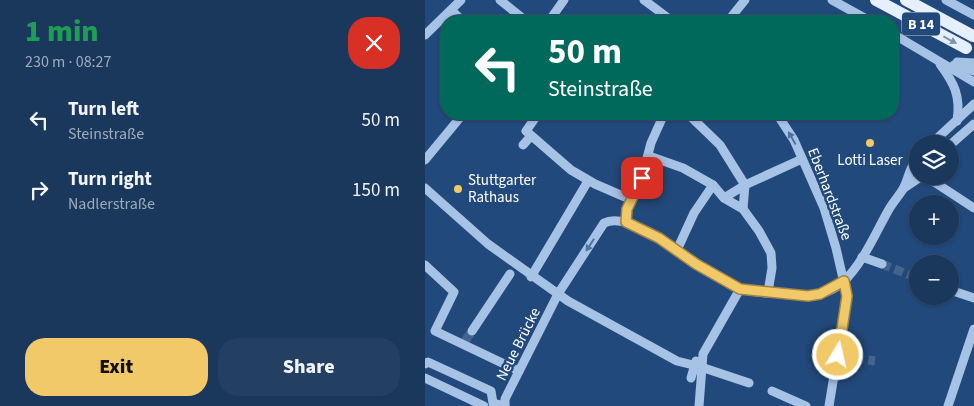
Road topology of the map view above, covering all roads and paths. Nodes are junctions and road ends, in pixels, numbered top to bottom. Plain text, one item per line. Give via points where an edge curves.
1 (461, 0) edge
2 (500, 0) edge
3 (564, 0) edge
4 (644, 0) edge
5 (745, 0) edge
6 (832, 0) edge
7 (876, 0) edge
8 (906, 0) edge
9 (946, 0) edge
10 (451, 11) junction
11 (447, 15) edge
12 (456, 15) edge
13 (519, 15) edge
14 (553, 15) edge
15 (664, 15) edge
16 (733, 15) edge
17 (859, 15) edge
18 (974, 15) edge
19 (440, 21) edge
20 (425, 35) edge
21 (973, 36) dead end
22 (899, 37) edge
23 (966, 48) dead end
24 (937, 59) junction
25 (974, 64) edge
26 (974, 71) edge
27 (974, 82) edge
28 (974, 104) edge
29 (458, 120) edge
30 (534, 120) edge
31 (661, 120) edge
32 (693, 120) edge
33 (780, 120) edge
34 (957, 121) junction
35 (974, 124) edge
36 (941, 135) edge
37 (531, 136) junction
38 (959, 136) edge
39 (523, 145) dead end
40 (649, 156) junction
41 (802, 159) junction
42 (425, 160) edge
43 (909, 170) edge
44 (588, 181) junction
45 (744, 182) junction
46 (713, 185) junction
47 (909, 185) edge
48 (938, 185) edge
49 (425, 188) edge
50 (904, 188) junction
51 (724, 198) junction
52 (632, 200) junction
53 (974, 208) edge
54 (743, 210) junction
55 (626, 222) junction
56 (677, 250) junction
57 (861, 257) junction
58 (882, 264) tunnel mouth
59 (425, 265) edge
60 (510, 274) dead end
61 (531, 277) junction
62 (844, 281) junction
63 (740, 289) junction
64 (768, 292) junction
65 (959, 293) edge
66 (558, 294) junction
67 (974, 298) edge
68 (974, 329) edge
69 (471, 331) tunnel mouth
70 (838, 355) junction
71 (855, 358) tunnel mouth
72 (425, 364) edge
73 (698, 366) junction
74 (519, 371) junction
75 (425, 378) edge
76 (691, 378) dead end
77 (749, 383) dead end
78 (773, 391) dead end
79 (488, 405) edge
80 (505, 406) edge
81 (699, 406) edge
82 (806, 406) edge
83 (829, 406) edge
84 (949, 406) edge

1 - 10 street
2 - 13 street
3 - 14 street
4 - 15 street
5 - 16 street
6 - 17 street
7 -> 23 main road, B 14
8 - 21 main road, B 14
9 - 18 street
10 - 11 street
10 - 12 street
19 - 20 street
22 - 24 street
24 - 25 street
24 - 26 street
24 - 27 street
24 - 34 street via 957,90
28 - 34 street
29 - 42 street
30 - 37 street via 526,131
31 - 40 street
32 - 45 street via 720,145
41 -> 33 street, Eberhardstraße
34 - 36 street
35 - 38 street
37 - 39 street
37 - 44 street
40 - 46 street via 683,168
40 - 52 street
41 - 45 street
41 - 62 street, Eberhardstraße via 832,232
43 - 50 street
44 - 52 street
44 - 61 street
45 - 51 street
45 - 54 street
46 - 51 street
46 - 56 street
47 - 50 street
48 - 53 street
49 - 61 street
50 - 57 street
51 - 54 street
52 - 55 street via 623,208
54 - 64 street via 768,247 772,268
55 - 56 street
55 -> 66 street, Neue Brücke via 610,220 604,223
56 - 63 street
57 - 58 street
57 - 62 street
59 - 74 street via 454,292 435,331
60 - 69 street
61 - 66 street
62 - 64 street via 816,295
62 - 70 street, Eberhardstraße via 847,296
63 - 64 street
63 - 73 street via 699,356
65 - 67 street
66 - 73 street via 677,361
66 - 74 street, Neue Brücke
68 - 84 street
70 - 71 street
70 - 83 street, Eberhardstraße
72 - 79 street via 428,362 491,391
73 - 76 street
73 - 77 street
73 - 81 street
74 - 80 street, Neue Brücke via 505,399
75 - 79 street
78 - 82 street
79 - 80 street

